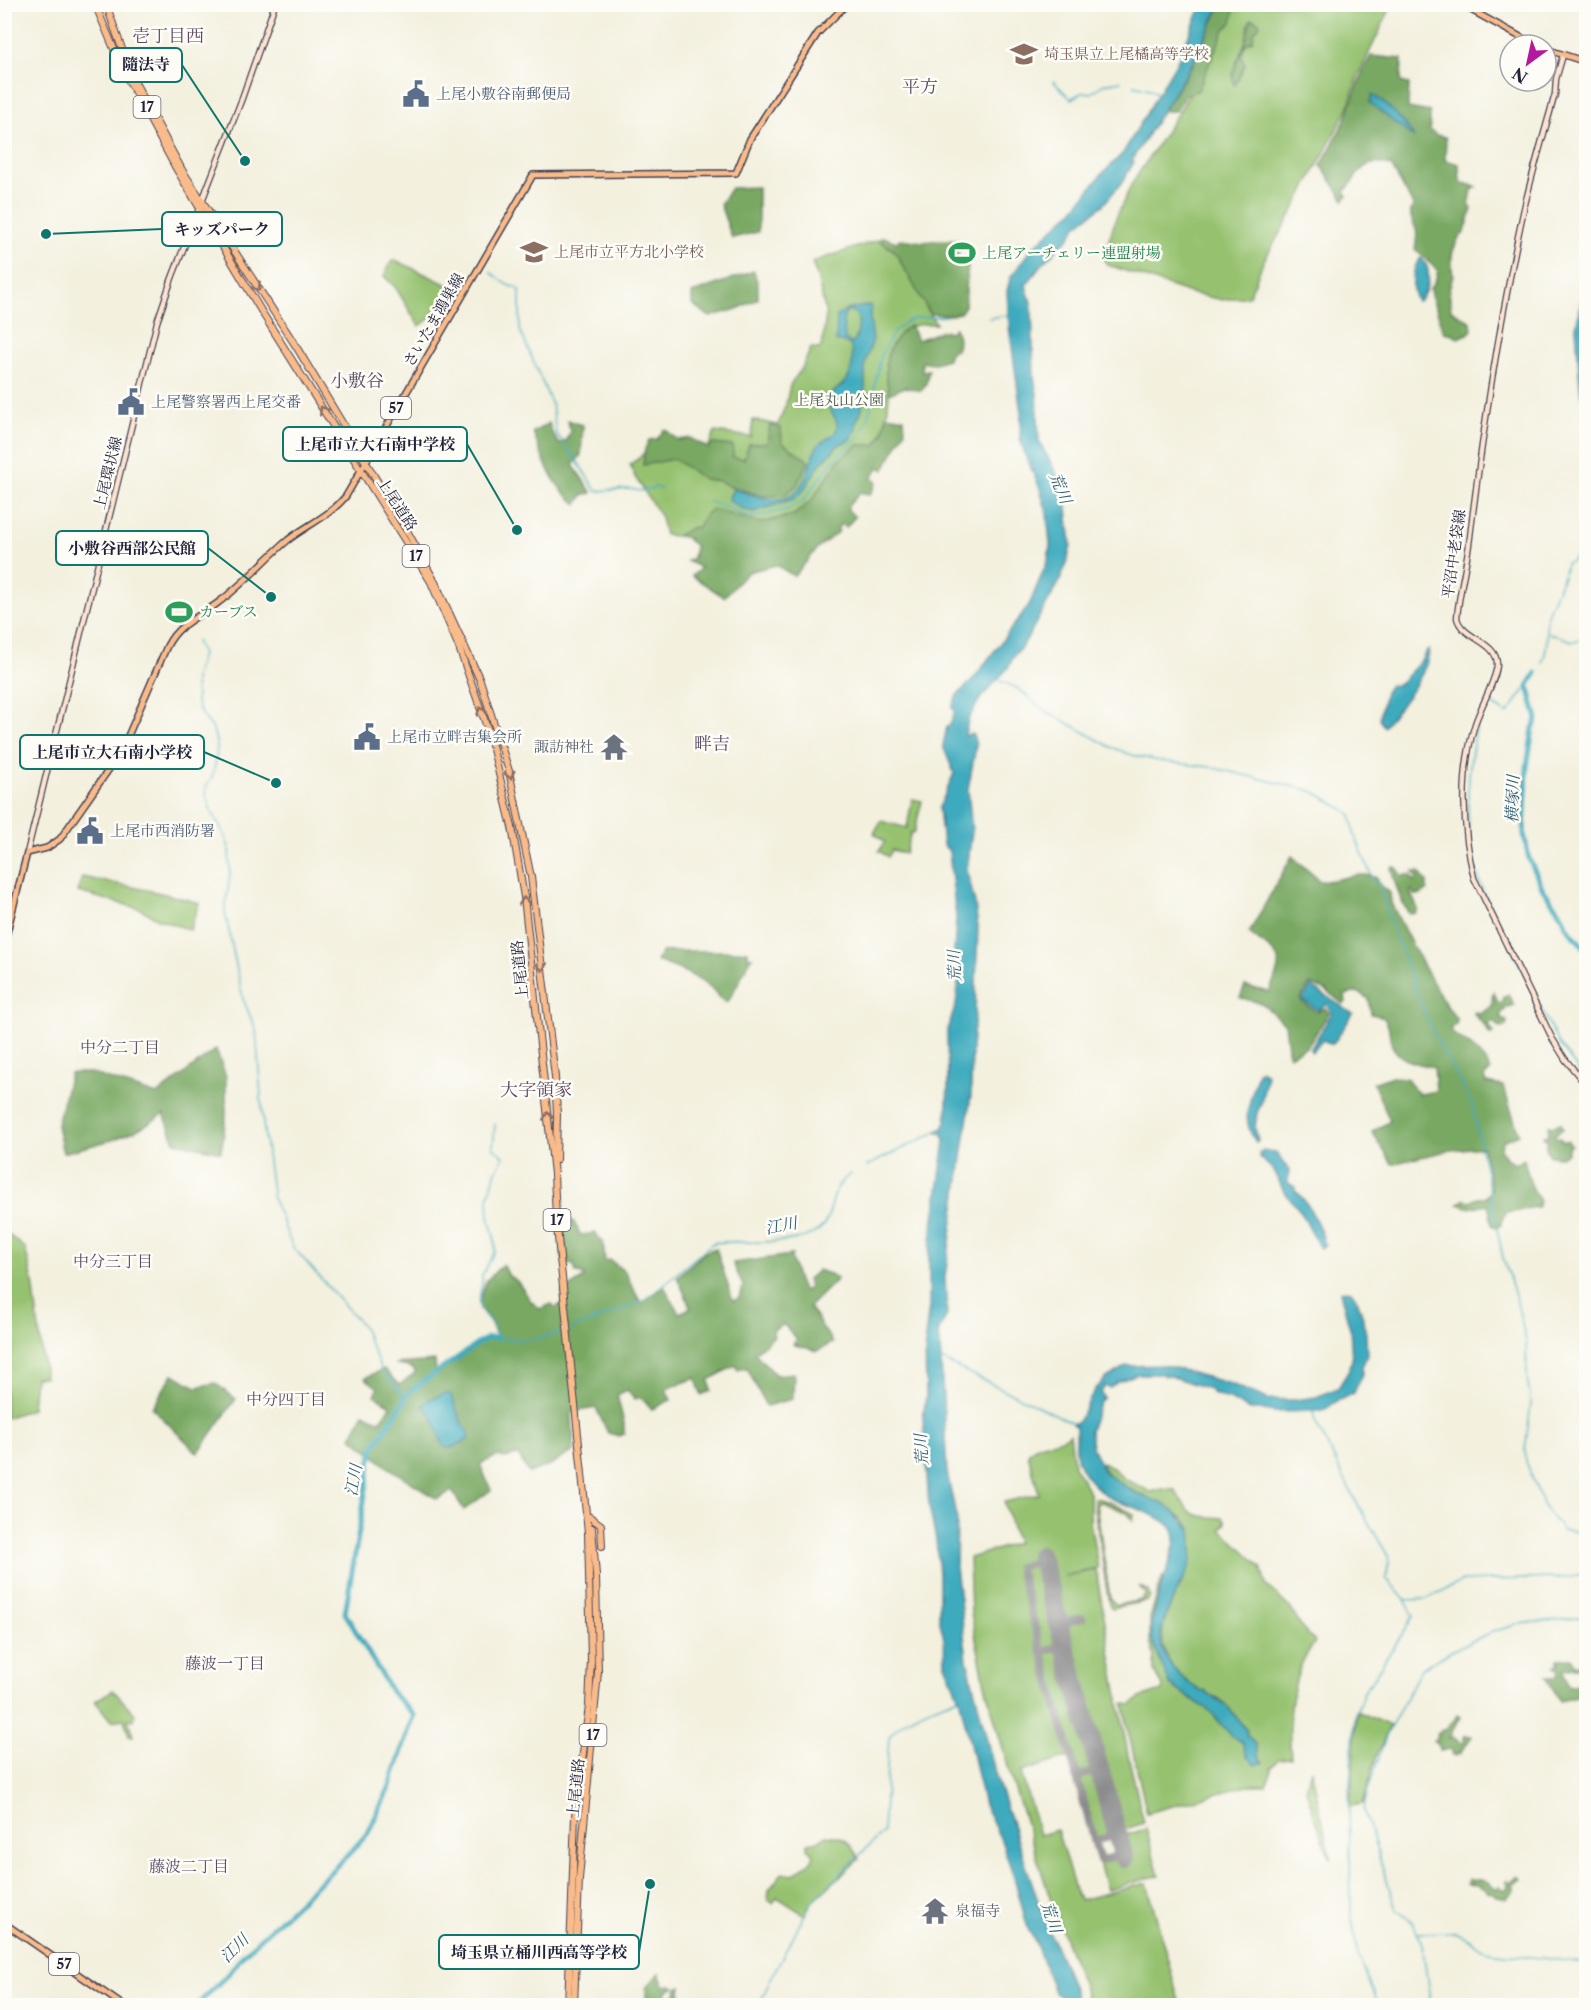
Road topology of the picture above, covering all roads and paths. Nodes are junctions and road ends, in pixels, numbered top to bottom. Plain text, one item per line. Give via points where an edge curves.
1 (95, 4) edge
2 (106, 4) edge
3 (275, 4) edge
4 (847, 4) edge
5 (1460, 4) edge
6 (1512, 33) edge
7 (1558, 53) edge
8 (1565, 56) junction
9 (1587, 62) edge
10 (201, 206) junction
11 (366, 462) junction
12 (361, 472) junction
13 (27, 853) junction
14 (4, 944) edge
15 (1587, 1085) edge
16 (554, 1174) junction
17 (581, 1466) junction
18 (590, 1517) junction
19 (602, 1546) dead end
20 (4, 1923) edge
21 (124, 2006) edge
22 (568, 2006) edge
23 (574, 2006) edge

1 - 10 highway, 上尾道路 / 17 via 127,78
2 - 10 highway, 上尾道路 / 17 via 137,88
3 - 10 main road, 上尾環状線
4 - 11 main road, さいたま鴻巣線 / 57 via 818,33 750,139 736,173 533,175
5 - 6 main road
7 - 8 main road
8 - 9 main road
8 - 15 main road, 平沼中老袋線 via 1556,79 1508,287 1457,618 1465,632 1491,650 1497,663 1467,758 1465,804 1474,878 1552,1038
10 -> 11 highway, 上尾道路 / 17 via 261,292
12 -> 10 highway, 上尾道路 / 17
10 - 13 main road, 上尾環状線 via 154,332
11 - 12 main road, さいたま鴻巣線 / 57
11 -> 16 highway, 上尾道路 / 17 via 424,560 456,624 480,680 509,771 531,877 544,981 557,1114
12 - 13 main road, さいたま鴻巣線 / 57 via 334,510 287,541 220,602 178,629 166,645 116,761 60,839 47,848
16 -> 12 highway, 上尾道路 / 17 via 521,876 489,733 431,582
13 - 14 main road
16 - 17 highway, 上尾道路 / 17
17 - 18 highway, 上尾道路 / 17
17 - 22 highway, 上尾道路 / 17 via 588,1533 591,1668 575,1816
18 - 19 highway via 601,1525
18 - 23 highway, 上尾道路 / 17 via 598,1672 579,1870
20 - 21 main road, 57

